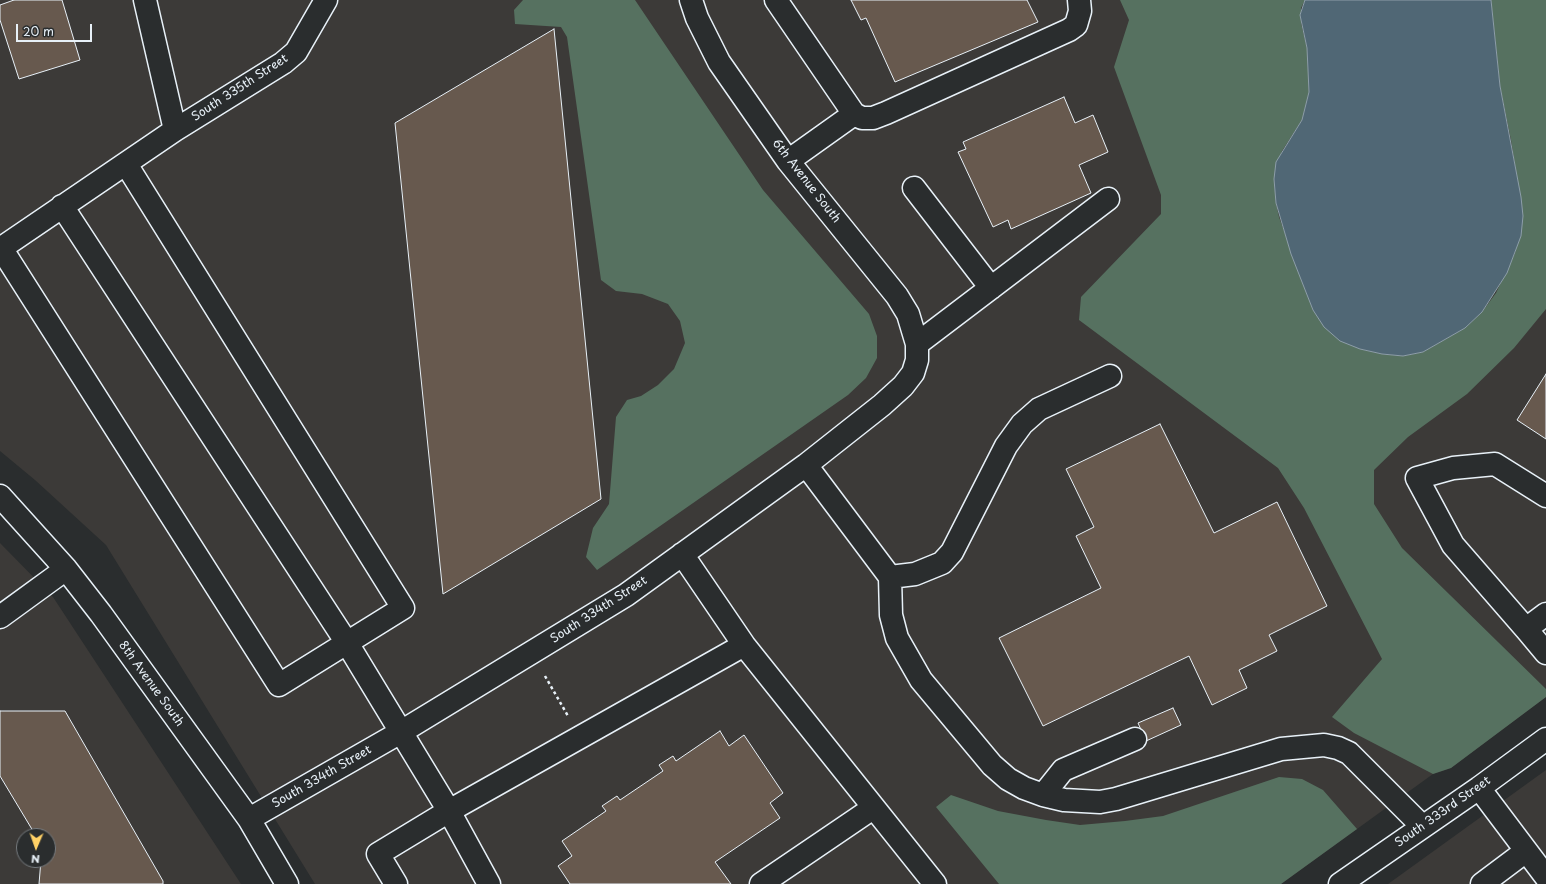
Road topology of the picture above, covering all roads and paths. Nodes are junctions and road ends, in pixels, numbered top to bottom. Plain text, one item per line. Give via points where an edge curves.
1 (145, 0) edge
2 (326, 0) edge
3 (691, 0) edge
4 (776, 0) edge
5 (1079, 0) edge
6 (854, 114) junction
7 (175, 130) junction
8 (788, 161) junction
9 (126, 164) junction
10 (914, 188) dead end
11 (1108, 199) dead end
12 (62, 206) junction
13 (1, 249) edge
14 (991, 288) junction
15 (917, 352) junction
16 (1110, 376) dead end
17 (806, 465) junction
18 (0, 496) edge
19 (1546, 496) edge
20 (682, 554) junction
21 (66, 569) junction
22 (890, 577) junction
23 (1546, 614) edge
24 (0, 617) edge
25 (1526, 628) junction
26 (347, 643) junction
27 (744, 645) junction
28 (1546, 653) edge
29 (545, 676) dead end
30 (401, 732) junction
31 (581, 737) junction
32 (1135, 739) dead end
33 (1546, 739) edge
34 (1479, 788) junction
35 (1043, 795) junction
36 (873, 808) junction
37 (449, 812) junction
38 (249, 819) junction
39 (1422, 826) junction
40 (1526, 851) junction
41 (1546, 877) edge
42 (287, 884) edge
43 (396, 884) edge
44 (490, 884) edge
45 (760, 884) edge
46 (935, 884) edge
47 (1340, 884) edge
48 (1482, 884) edge

1 - 7 street
2 - 7 street, South 335th Street via 296,52 244,88
3 - 8 street, 6th Avenue South via 719,62
4 - 6 street
5 - 6 street via 1080,11 1076,25 1069,30 880,116 862,118
6 - 8 street
7 - 9 street, South 335th Street
8 - 15 street, 6th Avenue South via 897,296 908,314
9 - 12 street, South 335th Street
9 - 26 street via 403,608
10 - 14 street
11 - 14 street
12 - 13 street, South 335th Street
12 - 26 street
13 - 26 street via 279,685
14 - 15 street
15 - 17 street, South 334th Street via 913,373 903,386
16 - 22 street via 1039,409 1022,424 1006,446 952,552 942,563 915,574
17 - 20 street, South 334th Street
17 - 22 street
18 - 21 street, 8th Avenue South
19 - 25 street via 1495,464 1453,468 1417,478 1453,545
20 - 27 street
20 - 30 street, South 334th Street via 626,594
21 - 24 street
21 - 38 street, 8th Avenue South
22 - 35 street via 891,615 898,638 921,680 992,765 1008,779
23 - 25 street
25 - 28 street
26 - 30 street
27 - 31 street
27 - 36 street
29 - 31 path
30 - 37 street
30 - 38 street, South 334th Street
31 - 37 street
32 - 35 street via 1063,770
33 - 34 street, South 333rd Street
34 - 39 street, South 333rd Street
34 - 40 street
35 - 39 street via 1064,800 1116,800 1281,749 1324,745 1349,753
36 - 45 street
36 - 46 street
37 - 43 street via 378,854
37 - 44 street
38 - 42 street, 8th Avenue South
39 - 47 street, South 333rd Street
40 - 41 street
40 - 48 street

